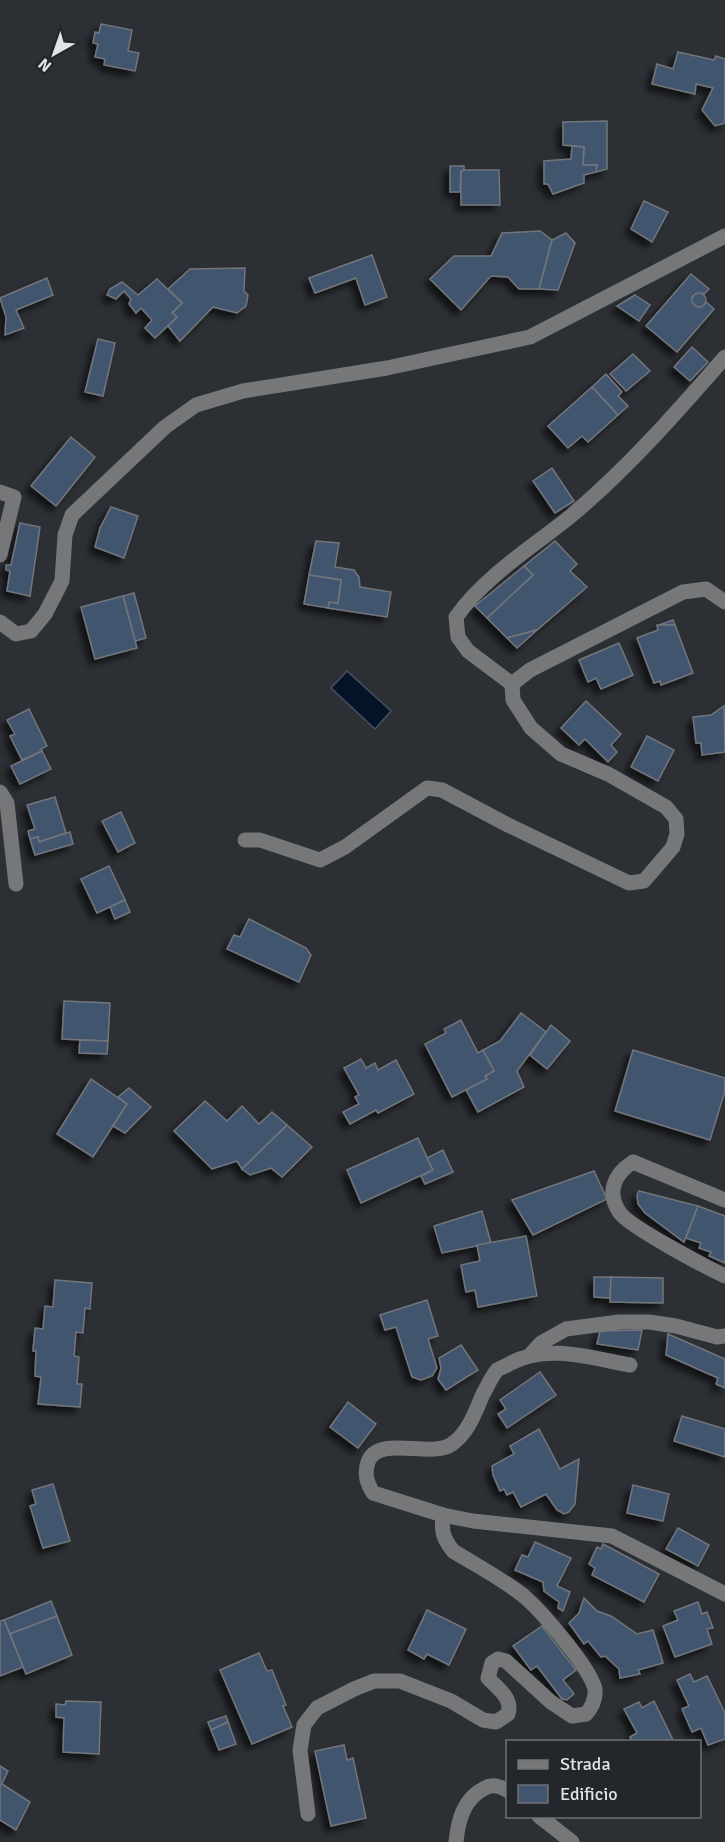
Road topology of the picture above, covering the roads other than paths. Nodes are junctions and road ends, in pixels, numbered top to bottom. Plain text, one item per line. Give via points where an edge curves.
1 (725, 236) edge
2 (725, 357) edge
3 (7, 494) edge
4 (0, 555) edge
5 (725, 602) edge
6 (0, 622) edge
7 (512, 684) junction
8 (0, 792) edge
9 (245, 840) dead end
10 (16, 884) dead end
11 (725, 1200) edge
12 (725, 1276) edge
13 (725, 1336) edge
14 (531, 1354) junction
15 (630, 1365) dead end
16 (443, 1515) junction
17 (725, 1594) edge
18 (506, 1790) edge
19 (308, 1814) dead end
20 (542, 1818) edge
21 (456, 1842) edge
22 (572, 1842) edge

1 - 6 street via 530,337 387,368 243,392 196,405 165,427 72,515 64,535 62,581 31,631 16,634
2 - 7 street via 654,437 573,514 468,600 456,617 458,637 468,651
3 - 4 street
5 - 7 street via 706,589 682,592 530,670
7 - 9 street via 513,700 531,728 561,754 608,774 666,807 676,819 673,847 644,881 629,884 442,790 427,788 345,847 320,860 260,840
8 - 10 street via 7,803
11 - 12 street via 633,1162 616,1177 613,1195 621,1214 643,1230
13 - 14 street via 717,1338 658,1323 619,1322 566,1329
14 - 15 street via 567,1353
14 - 16 street via 497,1371 469,1427 445,1449 389,1448 369,1458 366,1479 373,1493
16 - 17 street via 612,1536
16 - 19 street via 441,1530 453,1551 525,1597 577,1657 594,1687 591,1708 586,1714 572,1716 506,1660 498,1659 488,1678 509,1700 510,1707 508,1714 496,1722 483,1720 451,1701 400,1681 374,1681 316,1708 304,1725 300,1750
18 - 21 street via 489,1786 473,1794 457,1827
20 - 22 street

